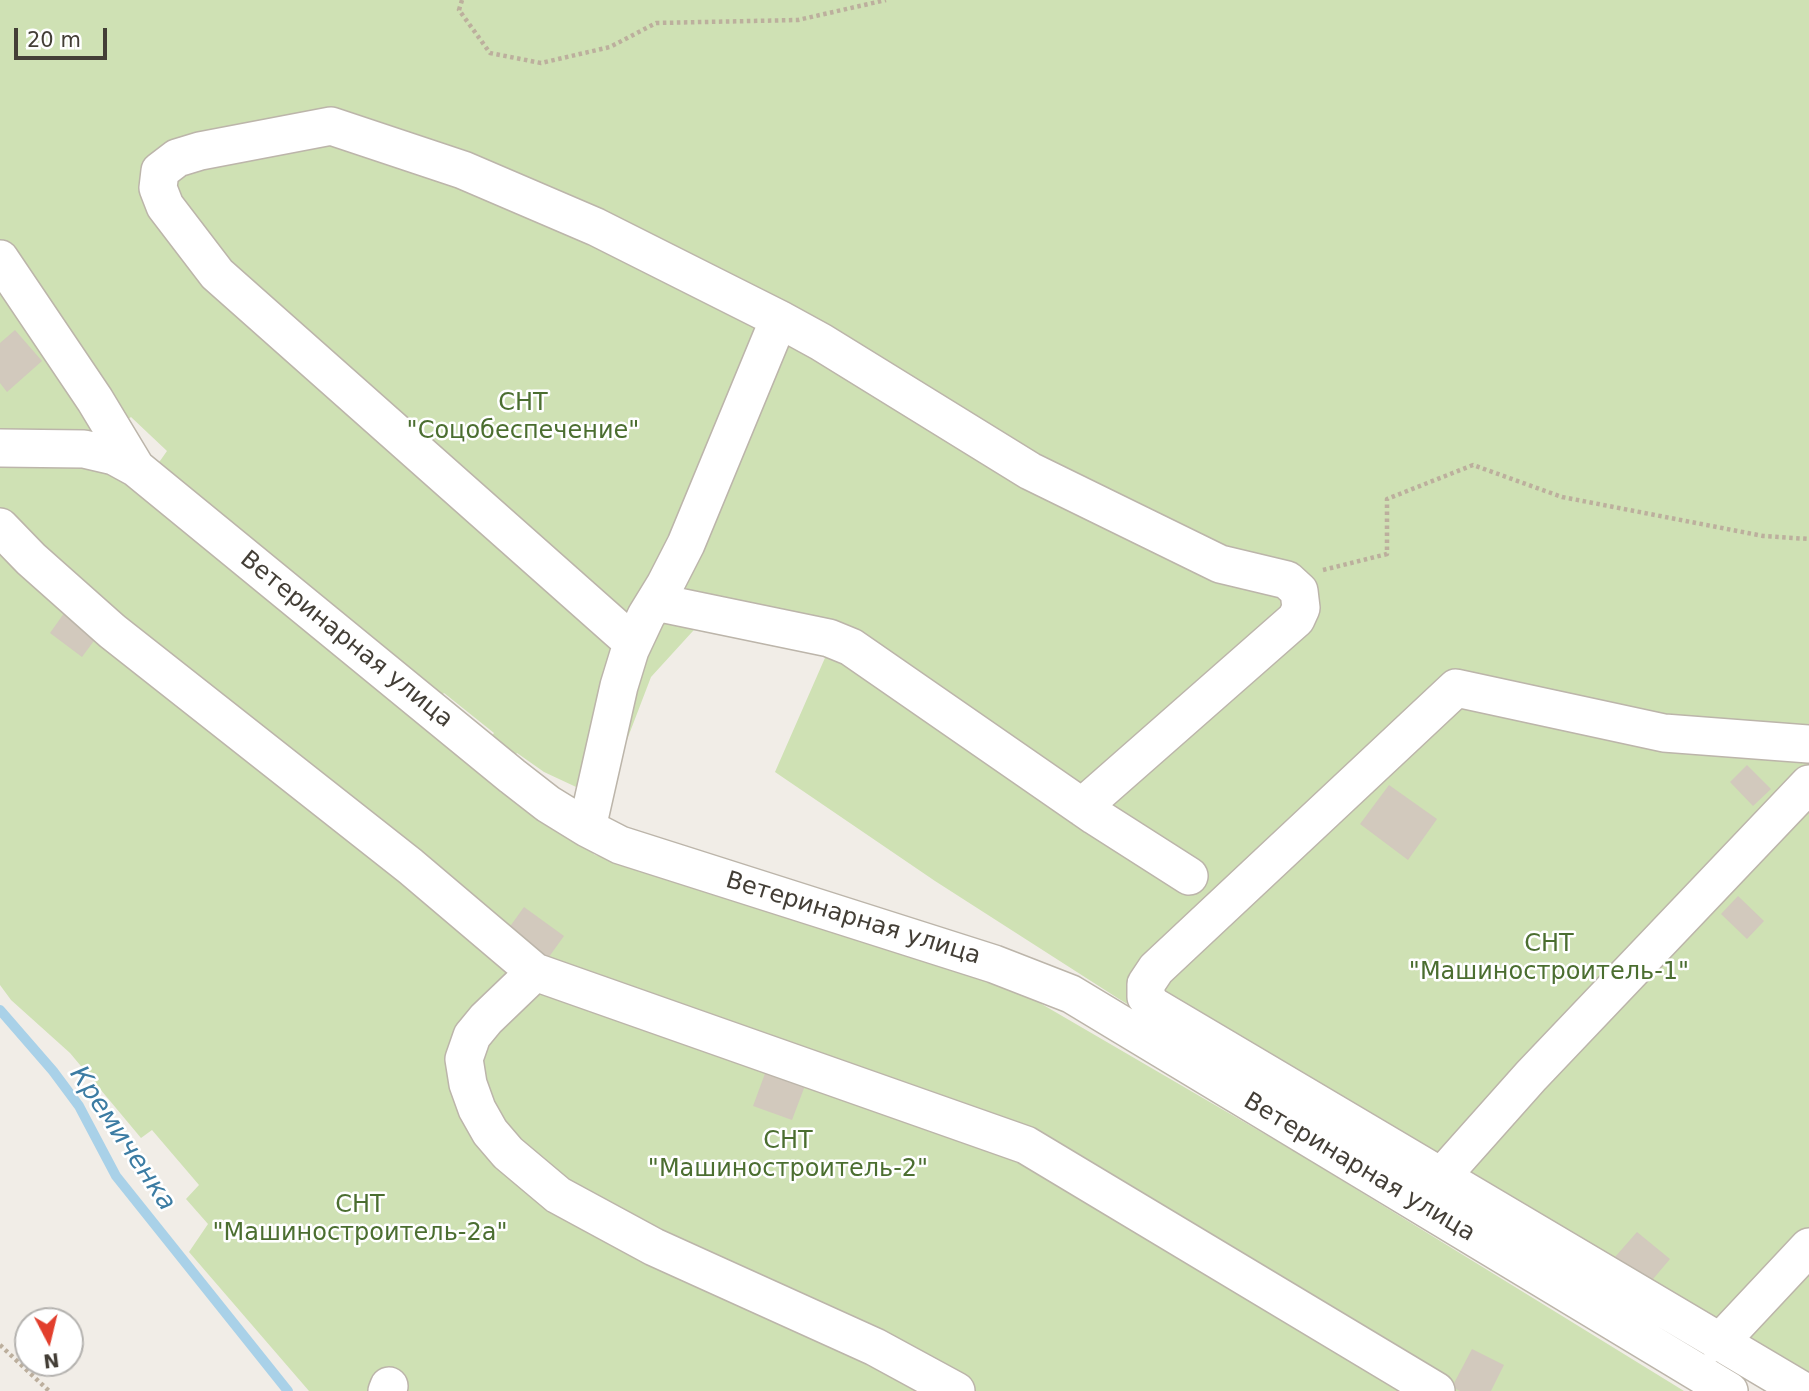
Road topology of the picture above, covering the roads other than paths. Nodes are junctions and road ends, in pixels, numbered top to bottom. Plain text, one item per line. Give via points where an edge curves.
1 (0, 260) edge
2 (779, 319) junction
3 (0, 448) edge
4 (136, 468) junction
5 (0, 527) edge
6 (655, 602) junction
7 (633, 643) junction
8 (1809, 744) edge
9 (1809, 784) edge
10 (1082, 807) junction
11 (587, 828) junction
12 (1188, 876) dead end
13 (535, 972) junction
14 (1441, 1177) junction
15 (1809, 1247) edge
16 (1719, 1343) junction
17 (956, 1391) edge
18 (1436, 1391) edge
19 (1729, 1391) edge
20 (1803, 1391) edge

1 - 4 street
2 - 6 street via 686,544
2 - 7 street via 536,200 331,126 200,151 177,158 160,171 158,188 165,206 216,274
2 - 10 street via 1030,471 1220,564 1287,580 1299,591 1301,608 1296,620
3 - 4 street, Ветеринарная улица via 84,449 114,456
4 - 11 street, Ветеринарная улица via 512,776
5 - 13 street via 112,631 410,866
6 - 7 street
6 - 10 street via 829,638 851,647
7 - 11 street
8 - 14 street via 1664,733 1456,688 1156,969 1146,984 1146,997 1153,1006
9 - 14 street
10 - 12 street
11 - 19 street, Ветеринарная улица via 620,845 994,964 1071,995
13 - 17 street via 472,1036 464,1059 477,1109 508,1153 558,1195 654,1247 875,1347
13 - 18 street via 1026,1145
14 - 16 street
15 - 16 street
16 - 20 street

